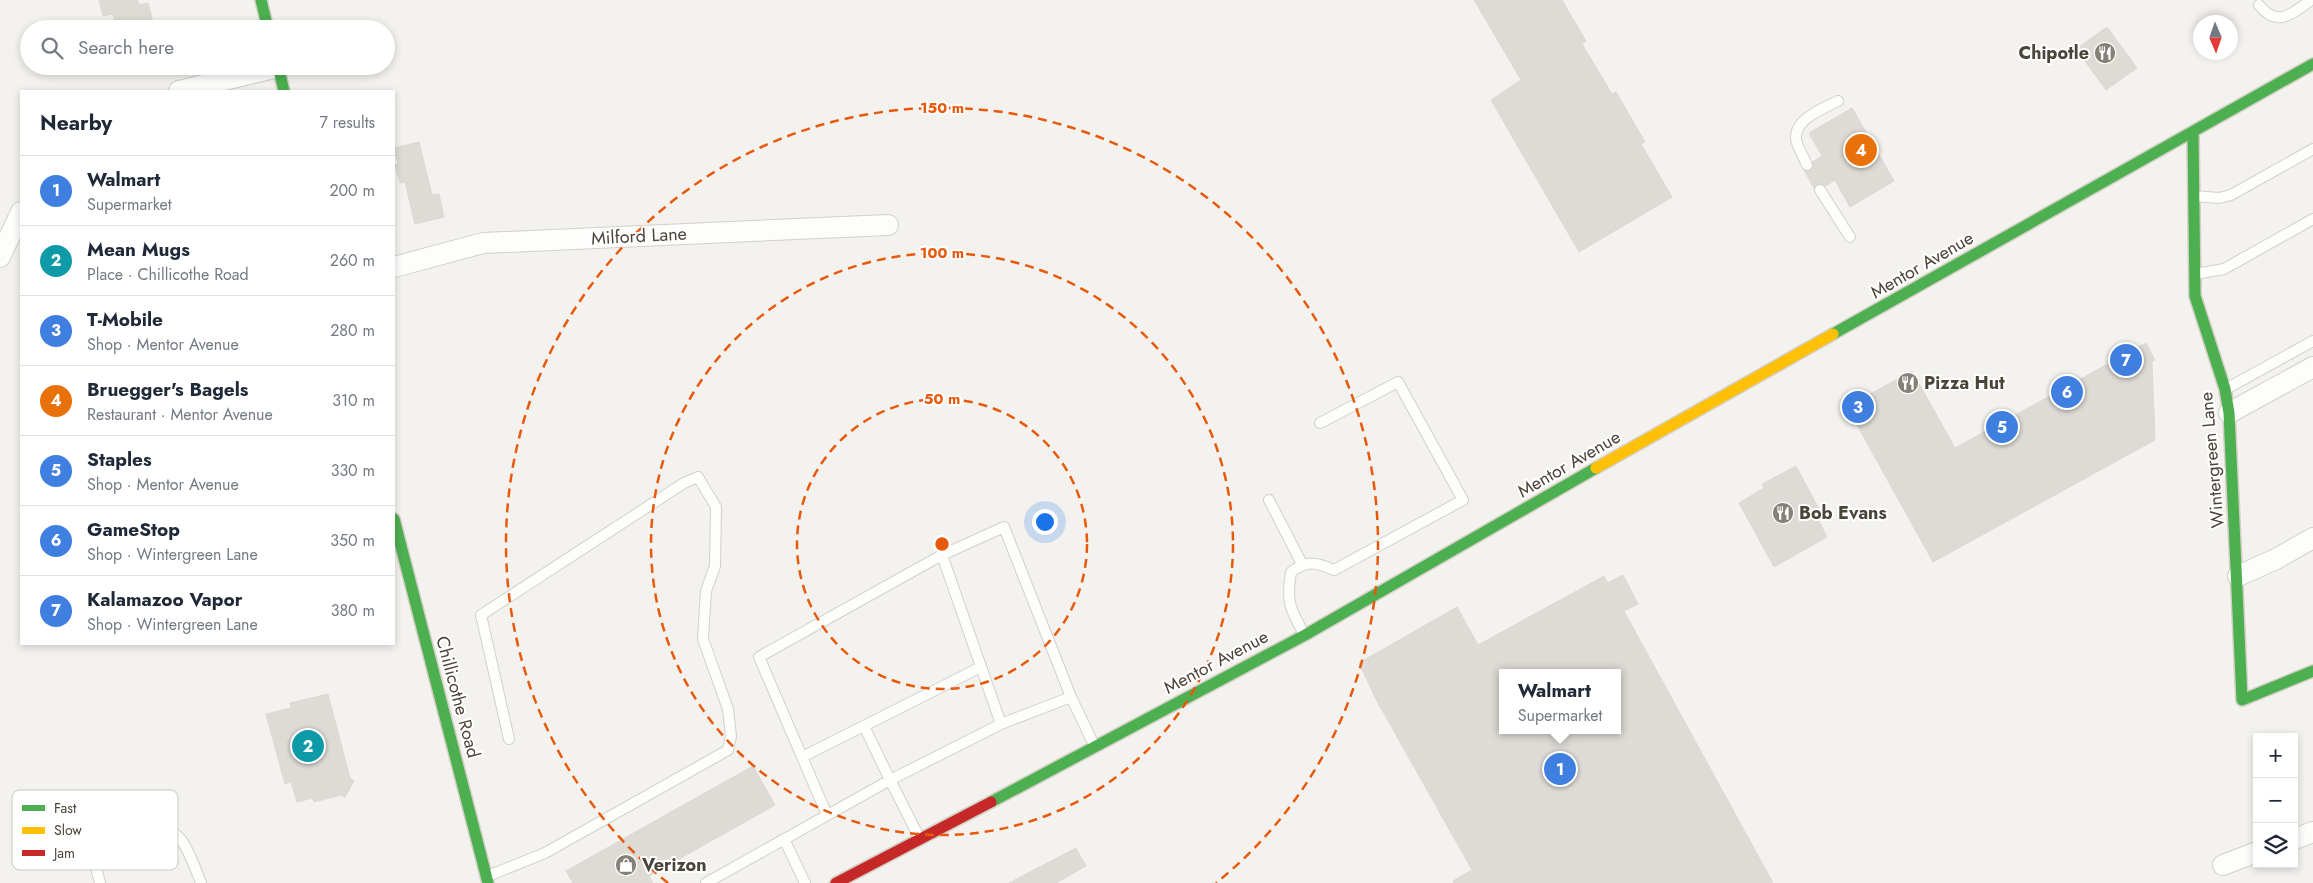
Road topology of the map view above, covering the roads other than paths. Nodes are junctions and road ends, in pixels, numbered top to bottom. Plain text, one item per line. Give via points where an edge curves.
1 (261, 0) edge
2 (2312, 0) edge
3 (2259, 5) dead end
4 (266, 20) edge
5 (2313, 64) edge
6 (245, 75) edge
7 (280, 75) edge
8 (183, 90) edge
9 (284, 90) edge
10 (1838, 101) dead end
11 (2193, 132) junction
12 (2313, 149) edge
13 (1807, 164) dead end
14 (1820, 190) dead end
15 (2194, 196) junction
16 (20, 214) edge
17 (2313, 219) edge
18 (888, 225) dead end
19 (1850, 237) dead end
20 (0, 258) edge
21 (395, 267) edge
22 (2194, 274) junction
23 (2313, 341) edge
24 (2313, 367) edge
25 (2225, 389) junction
26 (2229, 413) junction
27 (1320, 423) dead end
28 (1268, 500) dead end
29 (395, 523) edge
30 (2313, 538) edge
31 (942, 555) junction
32 (1302, 564) junction
33 (2238, 576) junction
34 (1305, 635) junction
35 (981, 667) junction
36 (2313, 672) edge
37 (1071, 697) junction
38 (1000, 724) junction
39 (864, 726) junction
40 (509, 738) dead end
41 (1095, 746) junction
42 (802, 757) junction
43 (890, 780) junction
44 (828, 815) junction
45 (2313, 832) edge
46 (178, 838) edge
47 (2298, 838) edge
48 (784, 839) junction
49 (920, 840) junction
50 (2253, 854) edge
51 (2223, 865) dead end
52 (97, 870) edge
53 (488, 880) edge
54 (100, 883) edge
55 (201, 883) edge
56 (706, 883) edge
57 (805, 883) edge
58 (836, 883) edge

1 - 4 main road
2 - 3 lane via 2277,18 2266,14
5 - 11 main road, Mentor Avenue
6 - 8 street
7 - 9 main road
10 - 13 lane via 1806,119 1798,129 1796,139
11 - 15 main road, Wintergreen Lane
11 - 34 main road, Mentor Avenue
12 - 15 lane via 2231,195 2219,198
14 - 19 lane
15 - 22 main road, Wintergreen Lane
16 - 20 street
17 - 22 lane via 2224,269
18 - 21 street, Milford Lane via 483,243
22 - 25 main road, Wintergreen Lane via 2195,296
23 - 25 lane
24 - 26 street
25 - 26 main road, Wintergreen Lane
26 - 33 main road, Wintergreen Lane
27 - 32 lane via 1398,382 1463,500 1334,570 1314,563
28 - 32 lane
29 - 53 main road, Chillicothe Road
30 - 33 street
31 - 35 lane
31 - 37 lane via 1004,527
31 - 42 lane via 759,657
32 - 34 lane via 1291,572 1287,594 1290,609
33 - 36 main road, Wintergreen Lane via 2242,700
34 - 41 main road, Mentor Avenue
35 - 38 lane
35 - 39 lane
37 - 38 lane
37 - 41 lane
38 - 43 lane
39 - 42 lane
39 - 43 lane
40 - 53 lane via 481,615 698,477 716,507 715,566 706,591 703,639 728,709 731,736 728,750 545,853
41 - 49 main road, Mentor Avenue
42 - 44 lane
43 - 44 lane
43 - 49 lane
44 - 48 lane
45 - 47 street
46 - 55 lane via 183,842
48 - 56 lane
48 - 57 lane
49 - 58 main road, Mentor Avenue
50 - 51 street
52 - 54 lane

